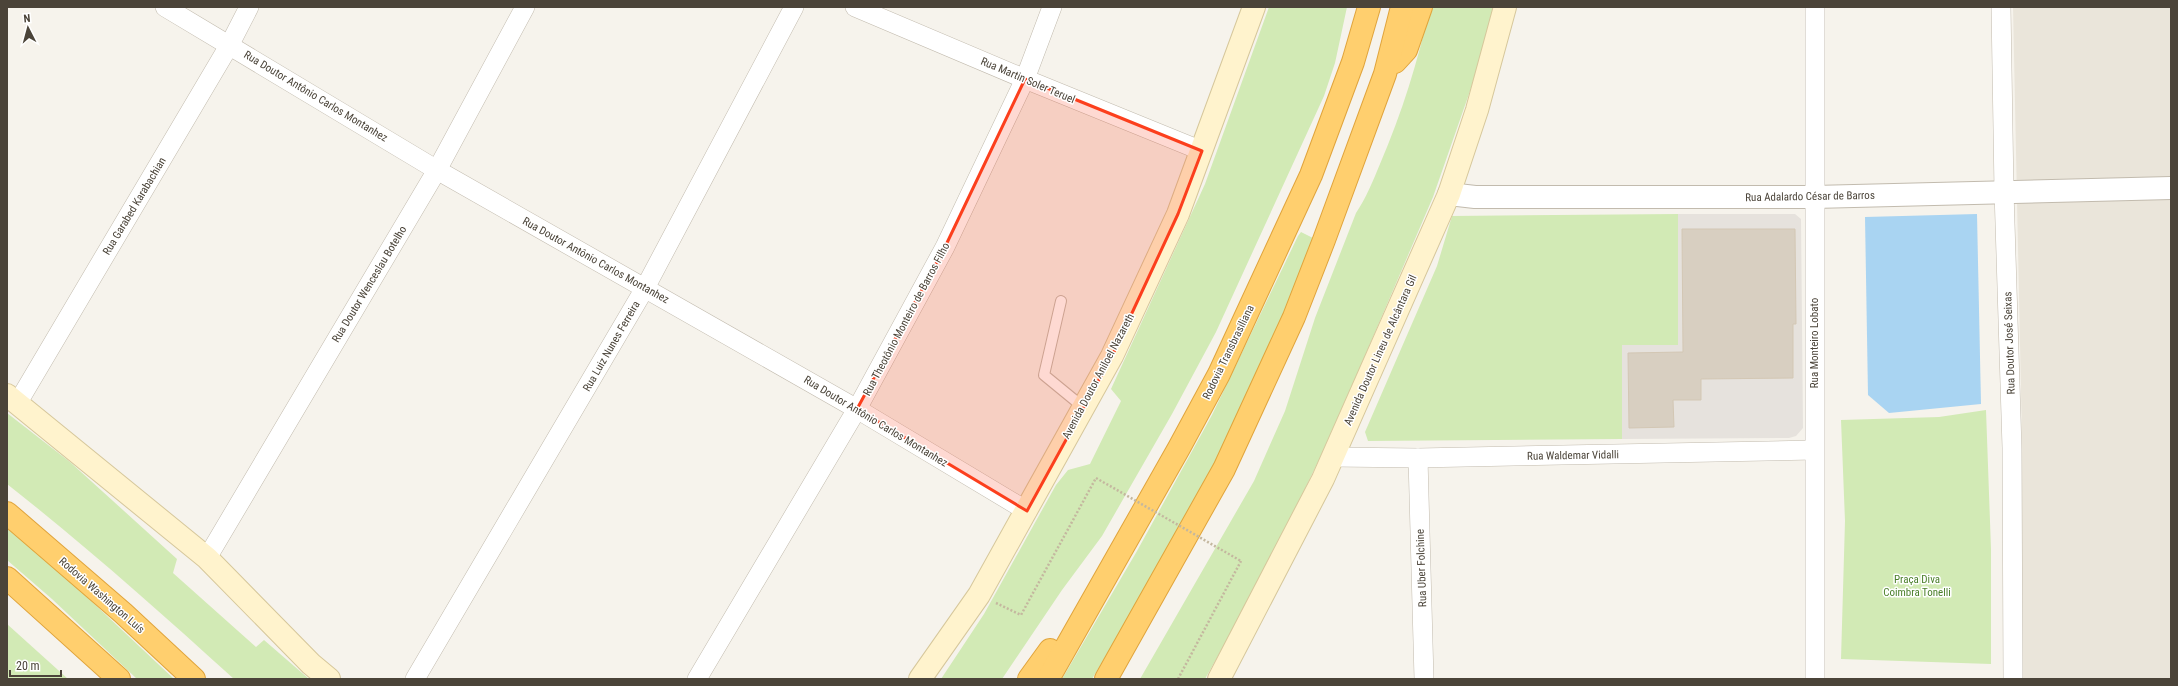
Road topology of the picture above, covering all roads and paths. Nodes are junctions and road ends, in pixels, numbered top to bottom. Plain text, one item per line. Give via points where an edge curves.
1 (165, 7) edge
2 (249, 7) edge
3 (525, 7) edge
4 (794, 7) edge
5 (855, 7) edge
6 (1052, 7) edge
7 (1254, 7) edge
8 (1369, 7) edge
9 (1402, 7) edge
10 (1421, 7) edge
11 (1505, 7) edge
12 (1815, 7) edge
13 (2001, 7) edge
14 (230, 44) junction
15 (1384, 74) junction
16 (1025, 79) junction
17 (1202, 151) junction
18 (437, 170) junction
19 (2171, 188) edge
20 (2004, 191) junction
21 (1449, 194) junction
22 (1814, 197) junction
23 (645, 288) junction
24 (1061, 301) dead end
25 (12, 400) edge
26 (1083, 407) junction
27 (857, 409) junction
28 (1814, 450) junction
29 (1333, 457) junction
30 (1418, 458) junction
31 (1027, 511) junction
32 (7, 513) edge
33 (207, 558) junction
34 (7, 578) edge
35 (979, 595) junction
36 (1083, 617) junction
37 (1139, 622) junction
38 (118, 679) edge
39 (194, 679) edge
40 (330, 679) edge
41 (415, 679) edge
42 (697, 679) edge
43 (920, 679) edge
44 (1029, 679) edge
45 (1048, 679) edge
46 (1106, 679) edge
47 (1123, 679) edge
48 (1178, 679) edge
49 (1220, 679) edge
50 (1424, 679) edge
51 (1816, 679) edge
52 (2013, 679) edge

1 - 14 street, Rua Doutor Antônio Carlos Montanhez
2 - 14 street, Rua Garabed Karabachian
3 - 18 street, Rua Doutor Wenceslau Botelho
4 - 23 street, Rua Luiz Nunes Ferreira
5 - 16 street, Rua Martin Soler Teruel
6 - 16 street, Rua Theotônio Monteiro de Barros Filho
7 - 17 main road, Avenida Doutor Aniloel Nazareth
8 - 36 highway, Rodovia Transbrasiliana via 1353,62 1310,175 1219,374
9 - 15 highway
10 - 15 highway via 1406,50
11 - 21 main road, Avenida Doutor Lineu de Alcântara Gil via 1477,110
12 - 22 street, Rua Monteiro Lobato
13 - 20 street, Rua Doutor José Seixas
14 - 18 street, Rua Doutor Antônio Carlos Montanhez
14 - 25 street, Rua Garabed Karabachian
15 - 37 highway via 1294,317 1224,469
16 - 17 street, Rua Martin Soler Teruel
16 - 27 street, Rua Theotônio Monteiro de Barros Filho via 945,247
17 - 26 main road, Avenida Doutor Aniloel Nazareth via 1178,214 1118,342
18 - 23 street, Rua Doutor Antônio Carlos Montanhez
18 - 33 street, Rua Doutor Wenceslau Botelho
19 - 20 street, Rua Adalardo César de Barros
20 - 22 street, Rua Adalardo César de Barros
20 - 52 street, Rua Doutor José Seixas via 2012,448
21 - 22 street, Rua Adalardo César de Barros via 1475,197
21 - 29 main road, Avenida Doutor Lineu de Alcântara Gil
22 - 28 street, Rua Monteiro Lobato
23 - 27 street, Rua Doutor Antônio Carlos Montanhez
23 - 41 street, Rua Luiz Nunes Ferreira
24 - 26 lane via 1044,375
25 - 33 main road
26 - 31 main road, Avenida Doutor Aniloel Nazareth
27 - 31 street, Rua Doutor Antônio Carlos Montanhez
27 - 42 street, Rua Theotônio Monteiro de Barros Filho
28 - 30 street, Rua Waldemar Vidalli
28 - 51 street, Rua Monteiro Lobato
29 - 30 street, Rua Waldemar Vidalli
29 - 49 main road, Avenida Doutor Lineu de Alcântara Gil
30 - 50 street, Rua Uber Folchine
31 - 35 main road, Avenida Doutor Aniloel Nazareth
32 - 39 highway, Rodovia Washington Luís via 123,613
33 - 40 main road via 311,664
34 - 38 highway
35 - 43 main road, Avenida Doutor Aniloel Nazareth
35 - 48 path, bridge via 1021,615 1096,478 1241,561
36 - 44 highway via 1059,637
36 - 45 highway, Rodovia Transbrasiliana
37 - 46 highway
37 - 47 highway

